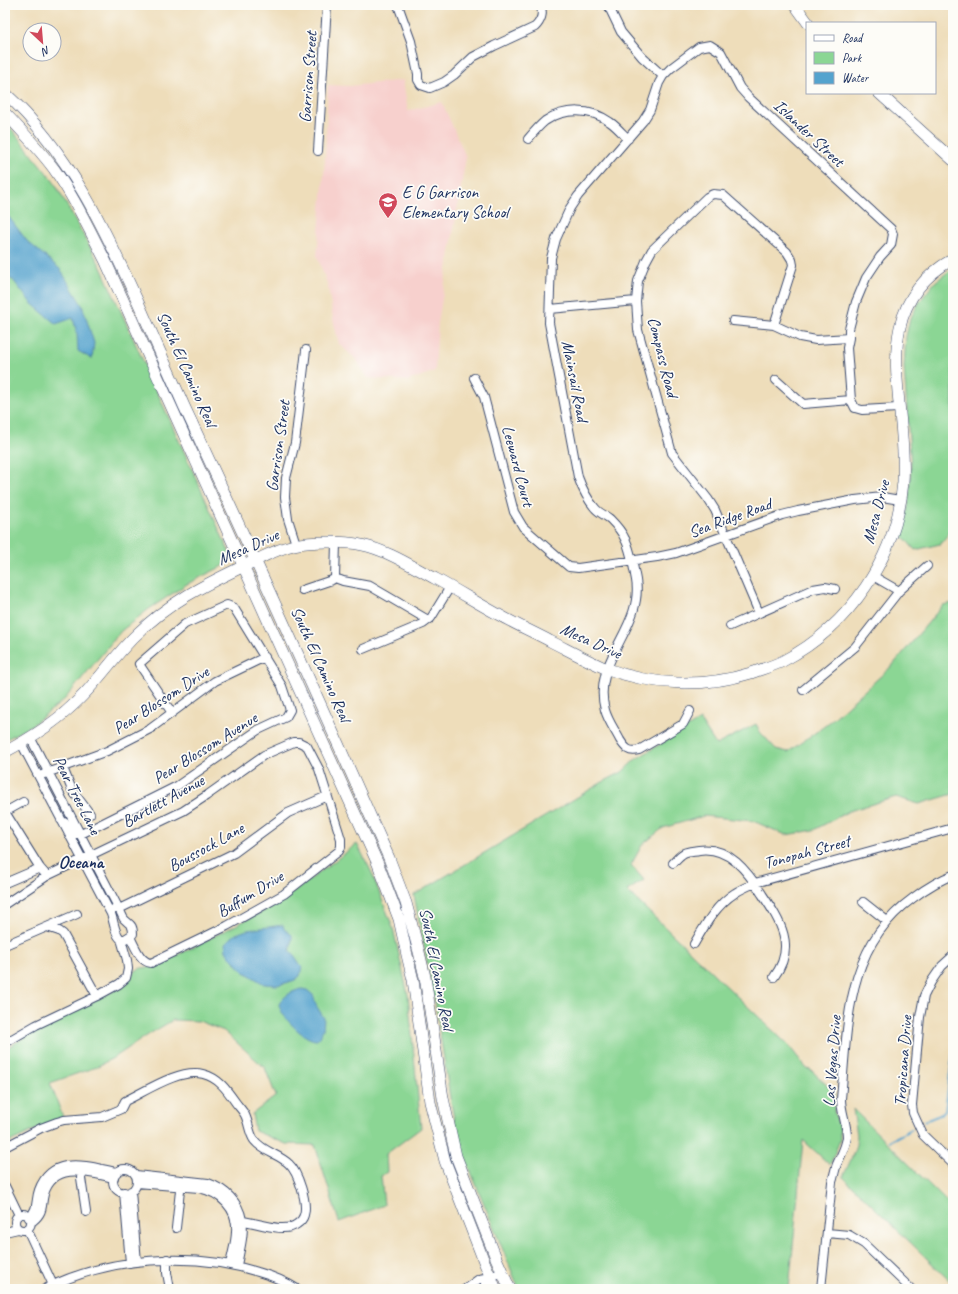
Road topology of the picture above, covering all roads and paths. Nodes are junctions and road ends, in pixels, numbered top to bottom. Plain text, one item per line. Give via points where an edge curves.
1 (328, 5) edge
2 (398, 5) edge
3 (540, 5) edge
4 (608, 5) edge
5 (795, 5) edge
6 (807, 22) edge
7 (714, 47) joint
8 (663, 76) junction
9 (5, 93) edge
10 (880, 94) edge
11 (5, 113) edge
12 (528, 139) dead end
13 (628, 139) junction
14 (318, 151) dead end
15 (953, 160) edge
16 (54, 169) junction
17 (73, 176) junction
18 (953, 258) edge
19 (636, 301) junction
20 (550, 309) junction
21 (733, 321) dead end
22 (774, 325) junction
23 (849, 338) junction
24 (306, 350) dead end
25 (474, 378) dead end
26 (776, 380) dead end
27 (851, 400) junction
28 (898, 408) junction
29 (900, 500) junction
30 (726, 535) junction
31 (336, 542) junction
32 (296, 544) junction
33 (255, 560) junction
34 (632, 561) junction
35 (244, 566) junction
36 (927, 566) dead end
37 (569, 567) joint
38 (873, 576) junction
39 (335, 578) junction
40 (450, 587) junction
41 (835, 589) dead end
42 (302, 590) dead end
43 (899, 591) junction
44 (759, 613) junction
45 (428, 620) junction
46 (730, 626) dead end
47 (363, 649) dead end
48 (265, 657) junction
49 (607, 668) junction
50 (803, 690) dead end
51 (690, 711) dead end
52 (172, 713) junction
53 (26, 740) junction
54 (5, 752) edge
55 (30, 761) junction
56 (63, 768) junction
57 (49, 773) junction
58 (327, 796) junction
59 (23, 802) dead end
60 (5, 812) edge
61 (90, 814) dead end
62 (61, 820) junction
63 (953, 828) edge
64 (81, 834) junction
65 (91, 855) junction
66 (82, 860) junction
67 (672, 863) dead end
68 (40, 868) junction
69 (953, 875) edge
70 (47, 876) junction
71 (5, 883) edge
72 (755, 883) junction
73 (100, 894) junction
74 (863, 902) dead end
75 (5, 904) edge
76 (119, 909) junction
77 (77, 914) dead end
78 (887, 921) junction
79 (47, 927) junction
80 (126, 938) junction
81 (694, 944) dead end
82 (5, 945) edge
83 (953, 956) edge
84 (774, 977) dead end
85 (97, 996) junction
86 (5, 1043) edge
87 (5, 1146) edge
88 (953, 1164) edge
89 (81, 1168) junction
90 (116, 1175) junction
91 (136, 1179) junction
92 (181, 1183) junction
93 (5, 1186) edge
94 (128, 1192) junction
95 (86, 1212) dead end
96 (239, 1220) junction
97 (24, 1224) junction
98 (5, 1227) edge
99 (176, 1228) dead end
100 (5, 1232) edge
101 (827, 1233) junction
102 (167, 1259) junction
103 (133, 1263) junction
104 (234, 1265) junction
105 (502, 1272) junction
106 (491, 1277) junction
107 (53, 1285) junction
108 (45, 1289) edge
109 (170, 1289) edge
110 (297, 1289) edge
111 (465, 1289) edge
112 (483, 1289) edge
113 (496, 1289) edge
114 (510, 1289) edge
115 (822, 1289) edge
116 (911, 1289) edge

1 - 14 street, Garrison Street
2 - 3 street via 411,41 418,80 430,88 454,75 473,57 538,25 542,14
4 - 8 street via 621,32 642,57
5 - 6 main road
7 - 8 street, Mainsail Road via 699,47
7 - 23 street, Islander Street via 721,52 740,88 748,97 891,229 891,245 866,278 856,302
8 - 13 street, Mainsail Road via 650,110
9 - 17 main road, South El Camino Real via 54,146
10 - 15 main road
11 - 16 main road, South El Camino Real via 29,137
12 - 13 street via 538,127 557,114 578,111 596,114 610,122
13 - 20 street, Mainsail Road via 570,208 556,239 551,258
16 - 17 main road
16 - 35 main road, South El Camino Real via 105,260
17 - 33 main road, South El Camino Real via 118,257
18 - 28 main road, Mesa Drive via 931,274 917,289 900,323 896,358
19 - 20 street
19 - 22 street, Compass Road via 638,281 652,250 707,197 713,194 723,195 787,252 792,260 793,265
19 - 30 street, Compass Road via 638,330 672,454 708,499
20 - 34 street, Mainsail Road via 549,323 583,492 625,538
21 - 22 street
22 - 23 street via 800,337 816,340
23 - 27 street via 847,348
24 - 32 street, Garrison Street via 295,443 286,478 288,519
25 - 37 street, Leeward Court via 484,397 515,516 523,527
26 - 27 street via 803,404
27 - 28 street via 855,408 862,410
28 - 29 main road, Mesa Drive via 903,466
29 - 30 street, Sea Ridge Road via 882,497 798,511
29 - 38 main road, Mesa Drive via 892,535
30 - 34 street, Sea Ridge Road via 676,553
30 - 44 street, Compass Road
31 - 32 main road, Mesa Drive
31 - 39 street
31 - 40 main road, Mesa Drive via 360,544 376,549
32 - 33 main road, Mesa Drive
33 - 35 main road, Mesa Drive
33 - 105 main road, South El Camino Real via 389,858 406,903 425,977 442,1098 456,1156
34 - 37 street, Sea Ridge Road
34 - 49 street, Mainsail Road via 638,595 633,614
35 - 53 main road, Mesa Drive via 188,594 156,615 74,704
35 - 106 main road, South El Camino Real via 375,857 399,919 412,980 437,1133 445,1161
36 - 43 street
38 - 43 street
38 - 49 main road, Mesa Drive via 836,624 809,646 771,667 731,679 689,684 660,682
39 - 42 street
39 - 45 street via 370,586
40 - 45 street
40 - 49 main road, Mesa Drive via 499,615
41 - 44 street via 813,589
43 - 50 street via 855,647
44 - 46 street
45 - 47 street
48 - 52 street, Pear Blossom Drive via 216,681
48 - 52 street, Pear Blossom Avenue via 234,608 227,605 184,624 139,664
48 - 64 street, Pear Blossom Avenue via 282,686 290,710 286,717 258,730 177,786
49 - 51 street, Mainsail Road via 603,680 605,711 625,748 634,752 639,750 683,724
52 - 56 street, Pear Blossom Drive via 150,729 107,751
53 - 54 main road, Mesa Drive
53 - 55 street, Pear Tree Lane
53 - 57 street, Pear Tree Lane
55 - 57 street via 44,774
55 - 62 street, Pear Tree Lane
56 - 57 street, Pear Blossom Drive
56 - 61 street via 72,790
57 - 64 street, Pear Tree Lane
58 - 65 street, Bartlett Avenue via 319,769 307,746 294,742 264,755 183,811
58 - 76 street, Boussock Lane via 288,813 234,853
58 - 80 street, Buffum Drive via 341,839 339,851 284,894 227,926 148,963
59 - 60 street
60 - 68 street
62 - 64 street via 70,826 75,834
62 - 66 street, Pear Tree Lane
63 - 72 street, Tonopah Street
64 - 65 street, Pear Tree Lane
65 - 66 street, Bartlett Avenue
65 - 76 street, Pear Tree Lane
66 - 70 street, Bartlett Avenue
66 - 73 street, Pear Tree Lane
67 - 72 street via 685,852 704,849 716,851 735,860
68 - 70 street
68 - 71 street
69 - 78 street, Las Vegas Drive via 925,889
70 - 75 street, Bartlett Avenue
72 - 81 street, Tonopah Street via 726,900 713,914
72 - 84 street via 776,914 784,934 784,958
73 - 76 street via 108,900 112,908
73 - 80 street, Pear Tree Lane via 111,914 118,936
74 - 78 street
76 - 80 street, Pear Tree Lane via 133,928 132,934
77 - 79 street
78 - 101 street, Las Vegas Drive via 865,956 850,1005 841,1099 847,1137 832,1182
79 - 82 street
79 - 85 street via 63,934
80 - 85 street via 126,978
83 - 88 street, Tropicana Drive via 942,966 924,996 912,1105 923,1135
85 - 86 street
87 - 96 street via 64,1120 102,1117 121,1109 125,1101 178,1075 189,1072 202,1073 221,1082 245,1115 253,1139 259,1146 290,1164 299,1180 306,1207 301,1222 295,1226 282,1228
89 - 90 street
89 - 95 street
89 - 97 street via 69,1165 55,1170 40,1189 34,1213
90 - 91 street via 126,1169 132,1171
90 - 94 street via 114,1185 118,1190
91 - 92 street
91 - 94 street via 135,1188
92 - 96 street via 208,1183 216,1186 231,1198 239,1211
92 - 99 street
93 - 97 street via 20,1215 25,1215
94 - 103 street
96 - 104 street via 242,1236
97 - 98 street
97 - 100 street
97 - 107 street
101 - 115 street, Las Vegas Drive
101 - 116 street via 849,1236 864,1244
102 - 103 street
102 - 104 street
102 - 109 street
103 - 107 street via 91,1271
104 - 110 street via 277,1278
105 - 106 street
105 - 114 main road, South El Camino Real
106 - 111 street via 479,1279
106 - 112 street
106 - 113 main road, South El Camino Real
107 - 108 street

